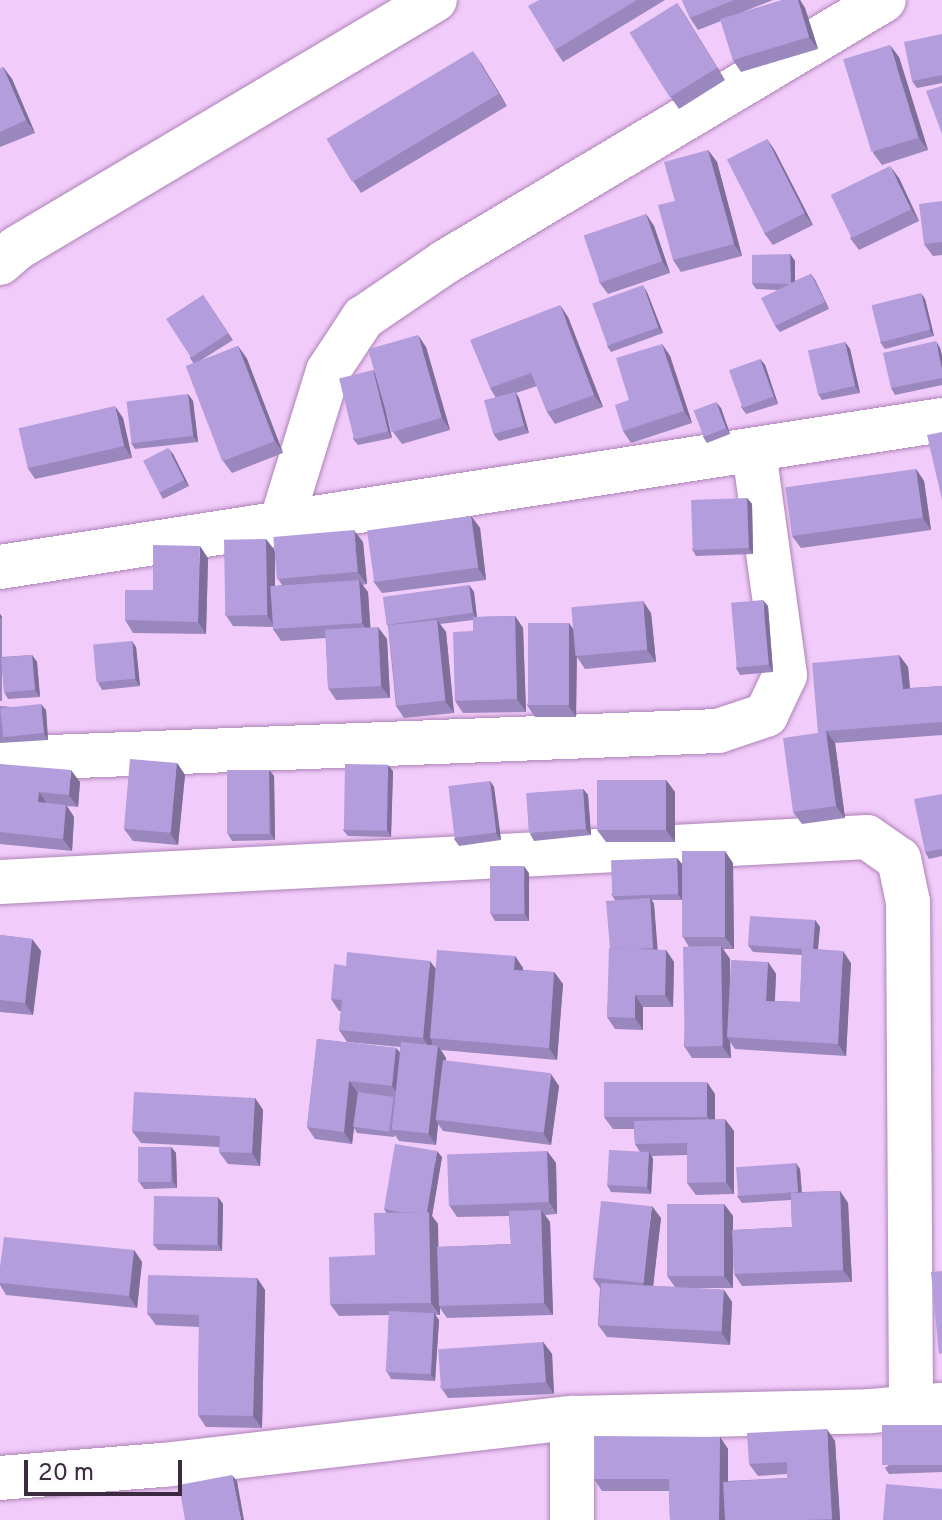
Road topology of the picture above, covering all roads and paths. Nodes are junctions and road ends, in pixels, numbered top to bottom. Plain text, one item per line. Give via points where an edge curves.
1 (435, 0) edge
2 (884, 0) edge
3 (6, 250) edge
4 (942, 420) edge
5 (754, 451) junction
6 (281, 523) junction
7 (0, 567) edge
8 (0, 759) edge
9 (0, 882) edge
10 (927, 962) edge
11 (927, 1406) edge
12 (572, 1418) junction
13 (0, 1478) edge
14 (572, 1520) edge

1 - 3 street
2 - 6 street via 445,262 363,318 328,371
4 - 5 street
5 - 6 street
5 - 8 street via 785,675 766,715 718,731
6 - 7 street
9 - 10 street via 867,837 899,859
10 - 11 street
11 - 12 street
12 - 13 street via 163,1465
12 - 14 street

